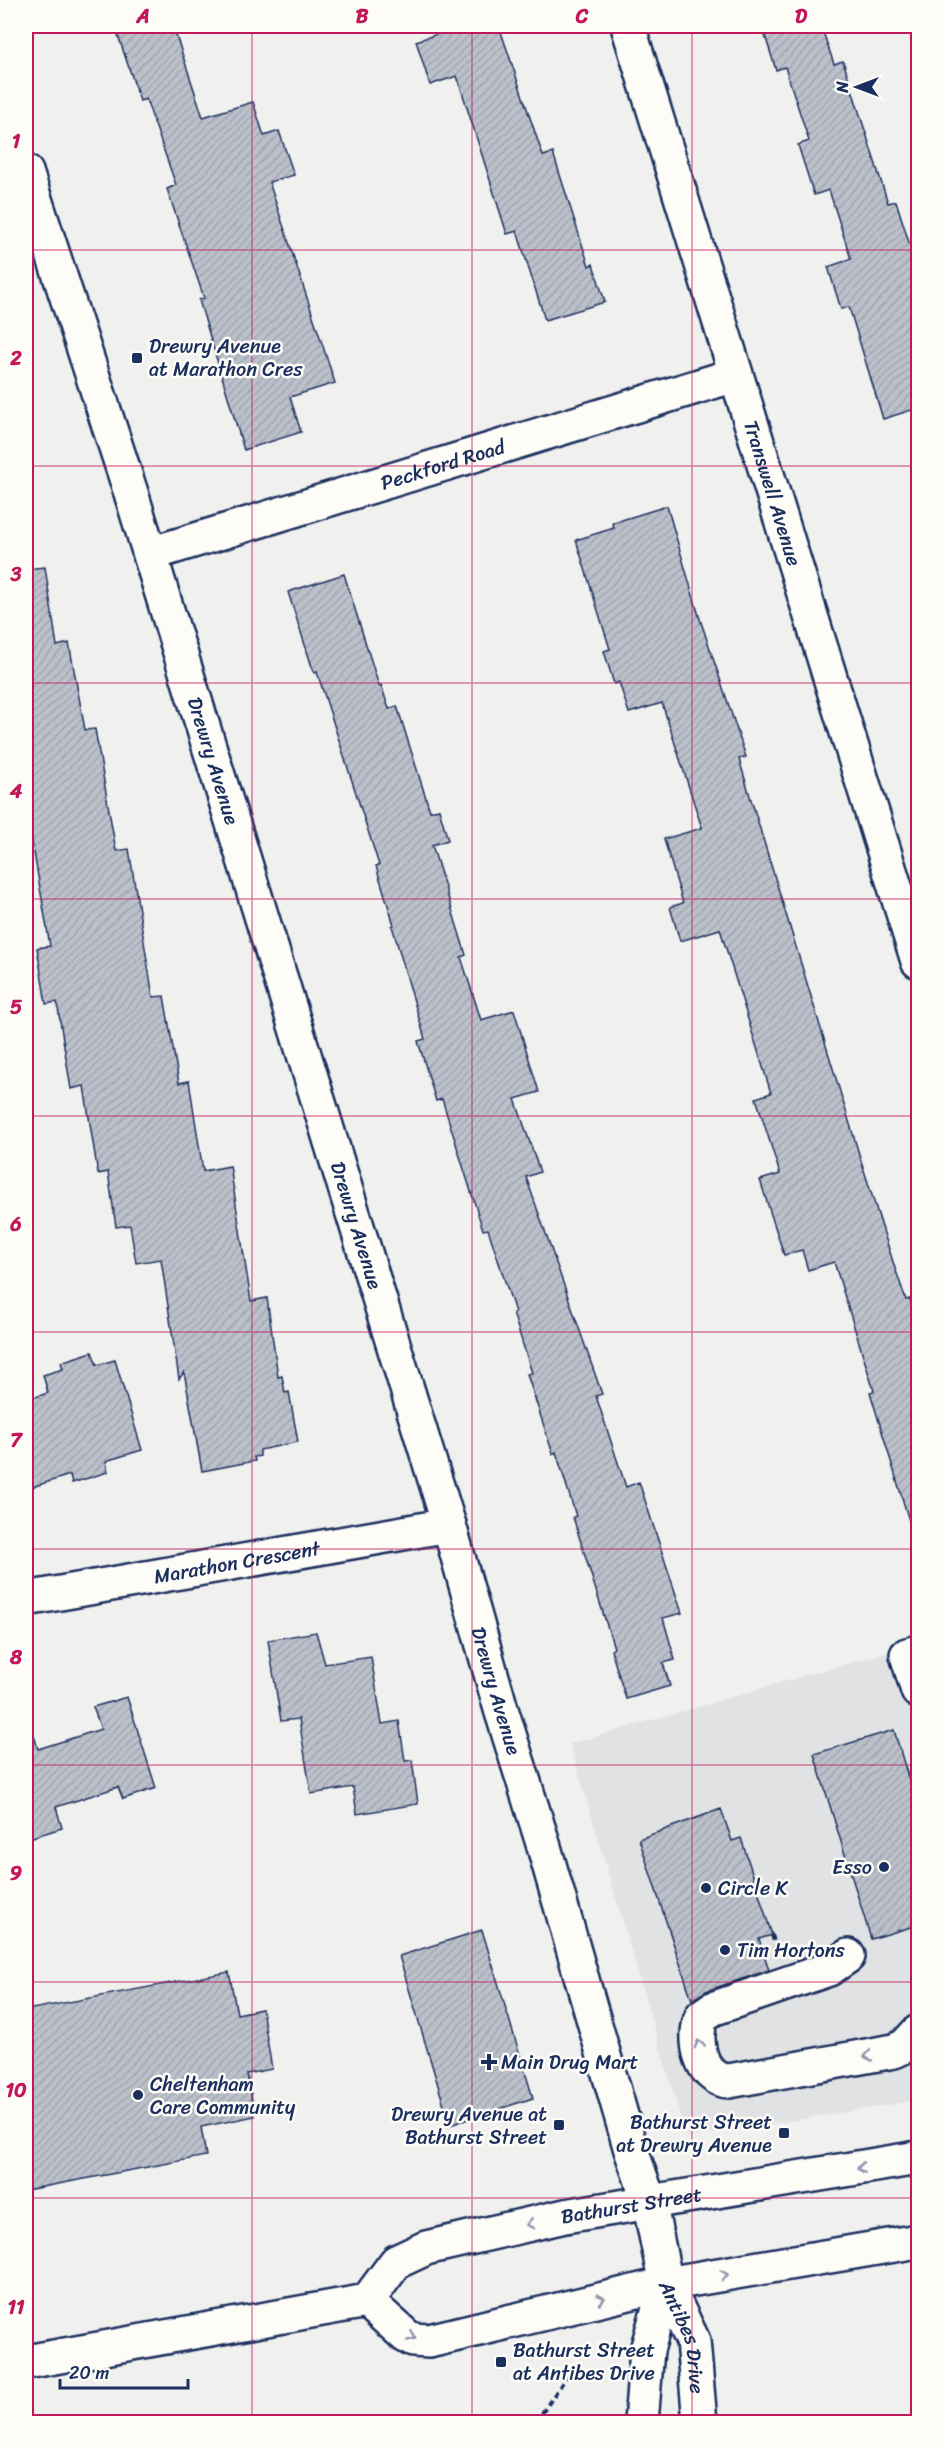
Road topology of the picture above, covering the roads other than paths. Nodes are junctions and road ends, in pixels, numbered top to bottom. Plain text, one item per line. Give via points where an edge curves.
1 (628, 26) edge
2 (26, 172) edge
3 (735, 375) junction
4 (150, 554) junction
5 (918, 961) edge
6 (449, 1525) junction
7 (26, 1599) edge
8 (918, 1652) edge
9 (918, 1691) edge
10 (848, 1956) dead end
11 (918, 2032) edge
12 (918, 2158) edge
13 (649, 2201) junction
14 (918, 2241) edge
15 (666, 2284) junction
16 (367, 2301) junction
17 (26, 2362) edge
18 (640, 2422) edge
19 (700, 2422) edge

1 - 3 street, Transwell Avenue
2 - 4 street, Drewry Avenue
3 - 4 street, Peckford Road
3 - 5 street, Transwell Avenue
4 - 6 street, Drewry Avenue
6 - 7 street, Marathon Crescent
6 - 13 street, Drewry Avenue
8 - 9 street via 907,1655
11 -> 10 street via 894,2051 729,2081 717,2081 708,2073 697,2037 702,2016 712,2009 829,1969
12 -> 13 street, Bathurst Street
13 - 15 street, Drewry Avenue
13 -> 16 street, Bathurst Street via 426,2248 396,2262
15 -> 14 street
16 -> 15 street via 406,2336 429,2341
15 - 18 street, Antibes Drive via 647,2350
15 - 19 street, Antibes Drive via 693,2341
16 - 17 street

